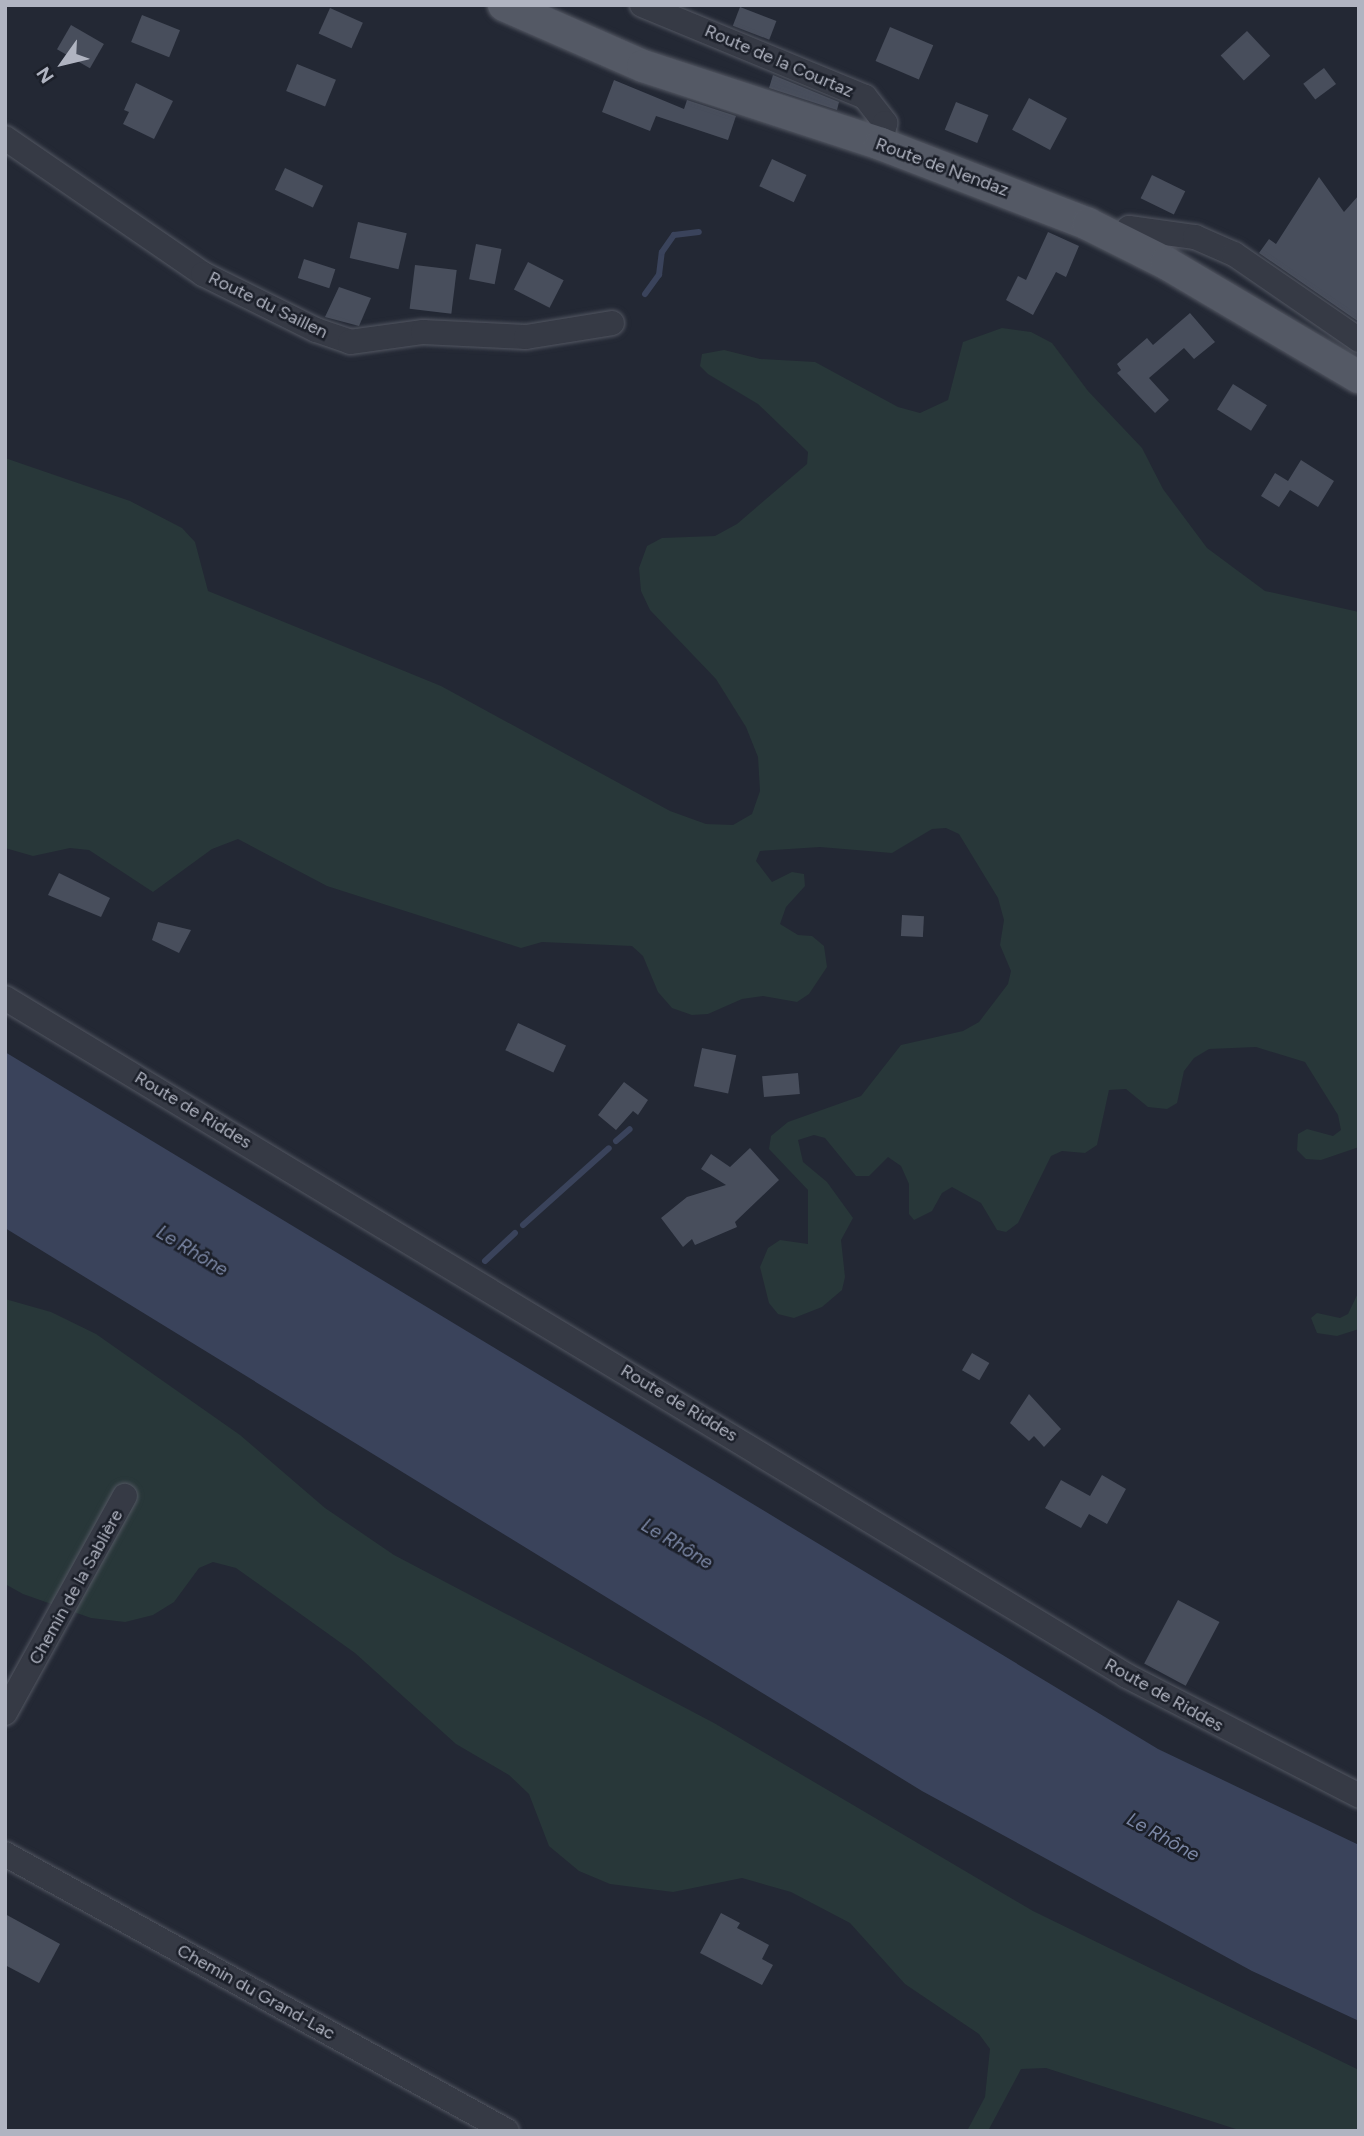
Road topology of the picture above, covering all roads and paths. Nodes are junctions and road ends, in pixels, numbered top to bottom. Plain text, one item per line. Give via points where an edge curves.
1 (504, 5) edge
2 (642, 5) edge
3 (5, 138) edge
4 (881, 144) junction
5 (1120, 239) junction
6 (612, 323) dead end
7 (1359, 341) edge
8 (1359, 377) edge
9 (5, 998) edge
10 (125, 1496) dead end
11 (5, 1713) edge
12 (1359, 1796) edge
13 (5, 1854) edge
14 (507, 2131) edge

1 - 4 main road, Route de Nendaz via 643,66
2 - 4 street, Route de la Courtaz via 865,97 885,123
3 - 6 street, Route du Saillen via 203,274 350,342 423,332 526,337
4 - 5 main road, Route de Nendaz
5 - 7 street via 1129,228 1195,237 1234,254
5 - 8 main road, Route de Nendaz
9 - 12 street, Route de Riddes via 1127,1676
10 - 11 street, Chemin de la Sablière
13 - 14 street, Chemin du Grand-Lac

